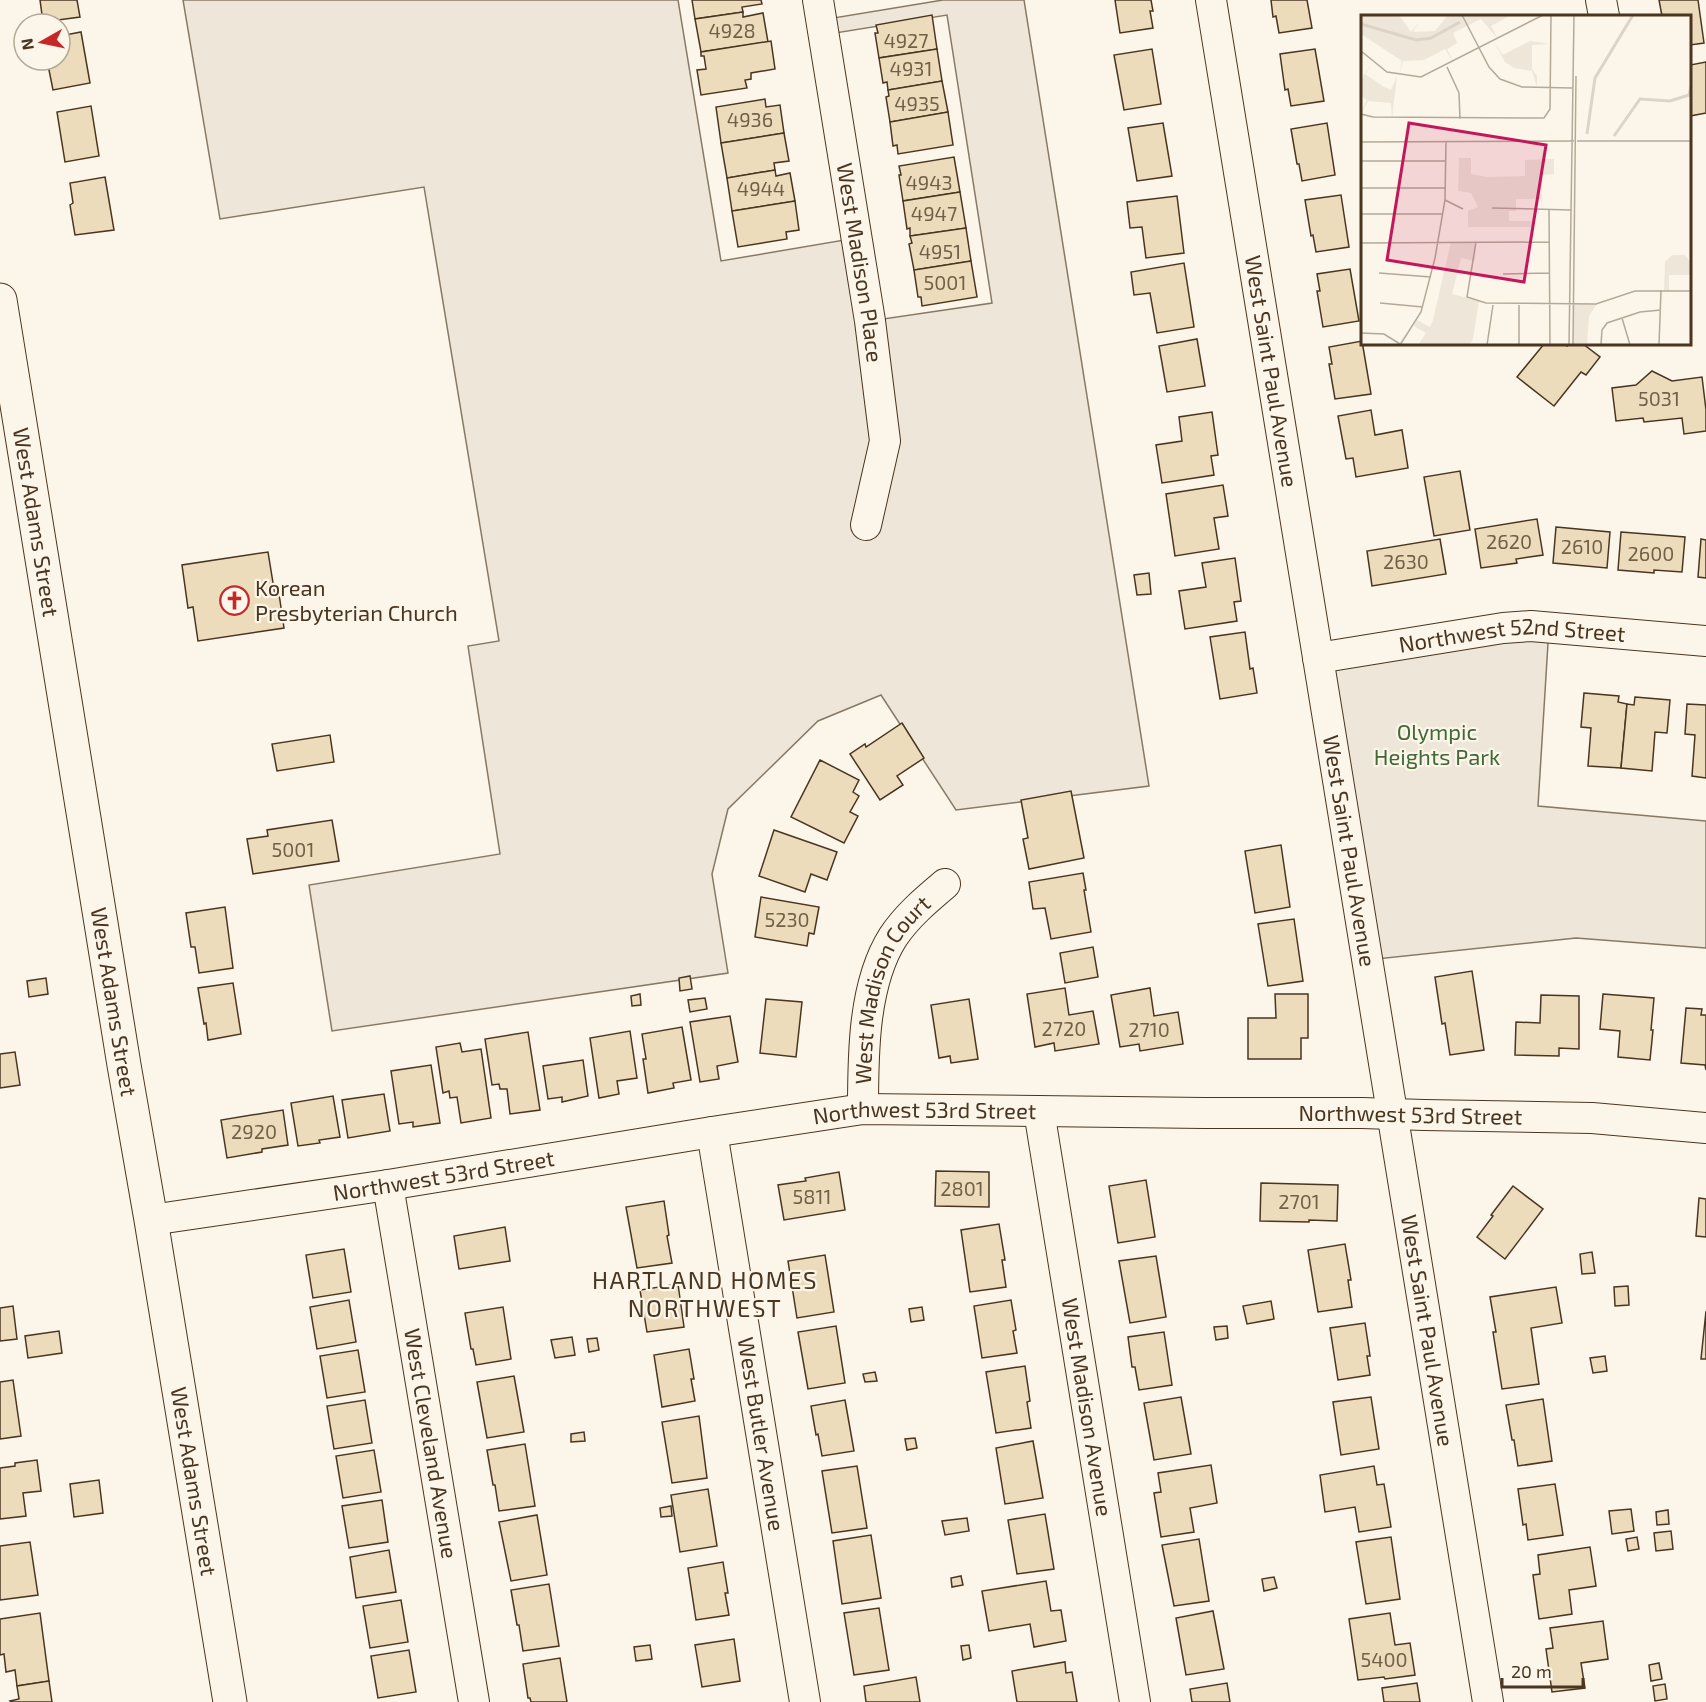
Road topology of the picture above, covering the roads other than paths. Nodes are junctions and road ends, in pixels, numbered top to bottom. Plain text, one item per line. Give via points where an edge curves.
1 (818, 0) edge
2 (1211, 0) edge
3 (1601, 0) edge
4 (1604, 15) edge
5 (0, 300) edge
6 (866, 525) dead end
7 (1706, 641) edge
8 (1318, 658) junction
9 (945, 884) dead end
10 (863, 1109) junction
11 (1040, 1111) junction
12 (1392, 1114) junction
13 (1706, 1128) edge
14 (712, 1132) junction
15 (388, 1185) junction
16 (151, 1220) junction
17 (230, 1702) edge
18 (474, 1702) edge
19 (805, 1702) edge
20 (1135, 1702) edge
21 (1488, 1702) edge

1 - 6 street, West Madison Place via 870,321 885,441
2 - 8 street, West Saint Paul Avenue
3 - 4 street
5 - 16 main road, West Adams Street
7 - 8 street, Northwest 52nd Street via 1531,626
8 - 12 street, West Saint Paul Avenue
9 - 10 street, West Madison Court via 908,918 883,958 868,1014
10 - 11 street, Northwest 53rd Street
10 - 14 street, Northwest 53rd Street
11 - 12 street, Northwest 53rd Street
11 - 20 street, West Madison Avenue
12 - 13 street, Northwest 53rd Street via 1592,1118
12 - 21 street, West Saint Paul Avenue
14 - 15 street, Northwest 53rd Street
14 - 19 street, West Butler Avenue
15 - 16 street, Northwest 53rd Street
15 - 18 street, West Cleveland Avenue
16 - 17 main road, West Adams Street

